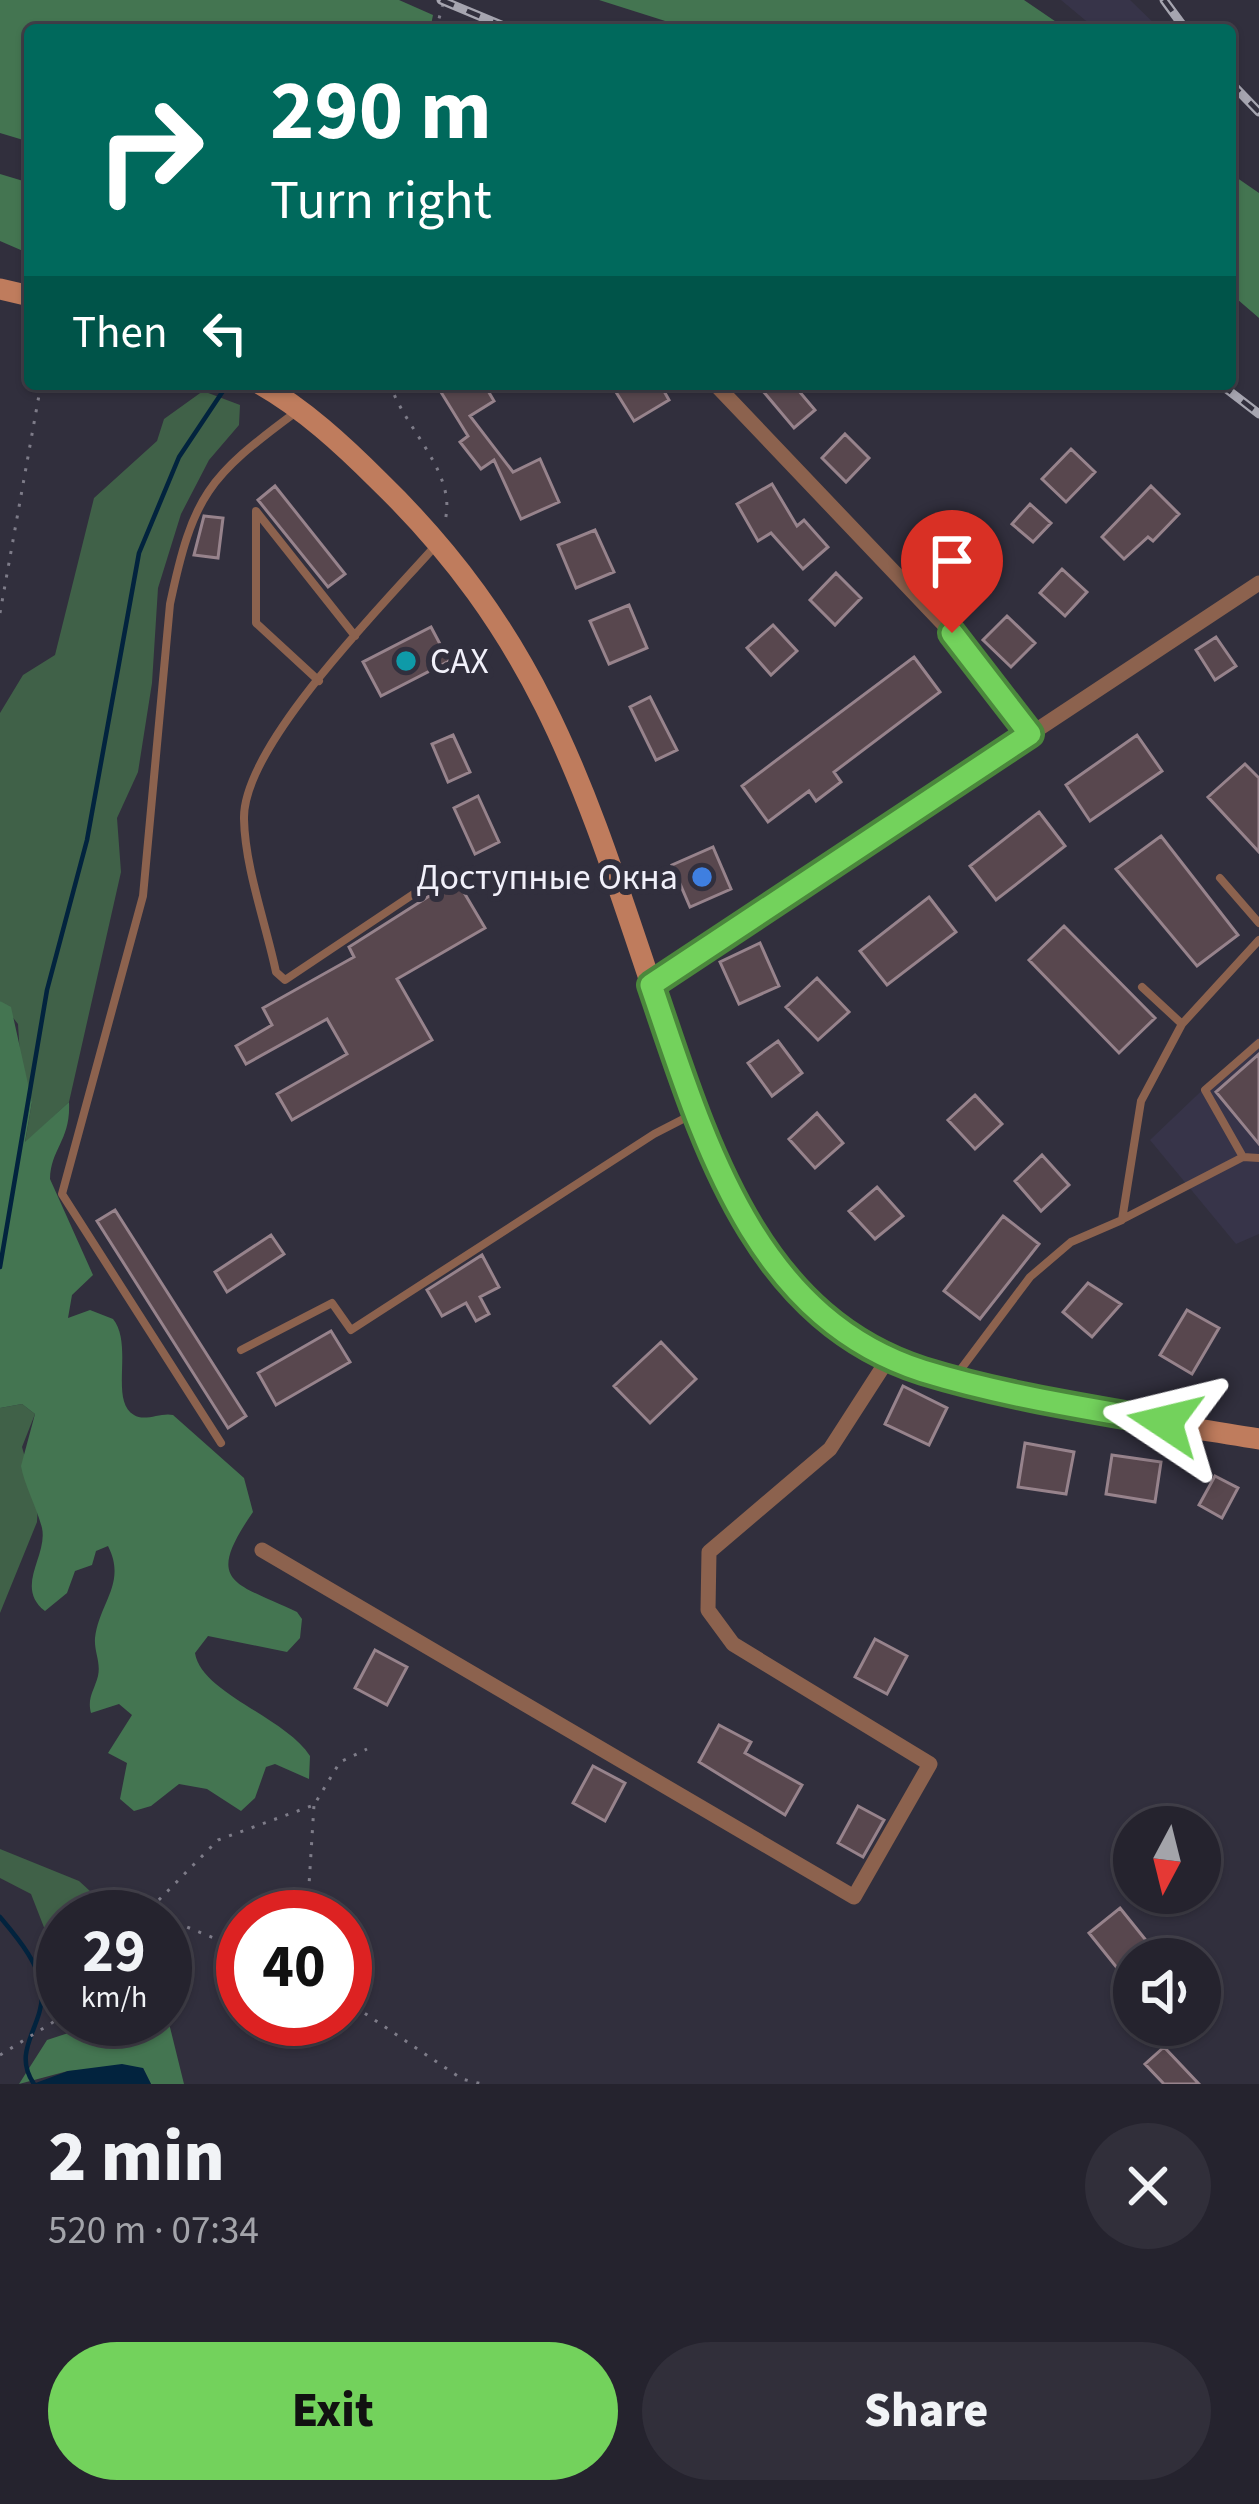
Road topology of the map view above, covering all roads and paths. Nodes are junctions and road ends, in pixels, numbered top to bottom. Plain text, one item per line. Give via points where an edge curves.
1 (401, 20) dead end
2 (399, 24) edge
3 (39, 390) edge
4 (269, 390) edge
5 (392, 390) edge
6 (721, 390) edge
7 (298, 410) junction
8 (438, 543) junction
9 (1259, 583) edge
10 (0, 613) edge
11 (356, 636) junction
12 (319, 681) junction
13 (1030, 734) junction
14 (1220, 878) dead end
15 (424, 887) dead end
16 (1259, 923) edge
17 (1259, 940) edge
18 (651, 985) junction
19 (1142, 987) dead end
20 (1182, 1024) junction
21 (1259, 1043) edge
22 (696, 1114) junction
23 (1243, 1157) junction
24 (1259, 1158) edge
25 (1122, 1220) junction
26 (241, 1350) dead end
27 (890, 1356) junction
28 (954, 1378) junction
29 (1259, 1439) edge
30 (221, 1443) dead end
31 (262, 1550) dead end
32 (367, 1749) dead end
33 (314, 1805) junction
34 (168, 1890) edge
35 (309, 1890) edge
36 (372, 2018) edge
37 (36, 2033) edge
38 (0, 2055) edge
39 (482, 2084) edge

1 - 2 path
3 - 10 path
4 - 7 street
5 - 8 path via 449,499
6 - 13 street via 952,633
7 - 8 street
7 - 30 lane via 216,475 178,564 143,896 62,1194
8 - 11 lane
8 - 18 street via 495,614 547,703
9 - 13 street
11 - 12 lane
11 - 12 lane via 256,511 256,623
12 - 15 lane via 253,769 244,818 276,972 285,980
13 - 18 street
14 - 16 lane
17 - 20 lane
18 - 22 street
19 - 20 lane
20 - 25 lane via 1142,1101
21 - 23 lane via 1205,1090
22 - 26 lane via 654,1133 351,1330 332,1303
22 - 27 street via 770,1262 811,1307
23 - 24 lane
23 - 25 lane
25 - 28 lane via 1071,1242 1030,1277
27 - 28 street
27 - 31 street via 830,1449 709,1552 708,1610 734,1644 930,1764 854,1898
28 - 29 street
32 - 33 path via 340,1762
33 - 34 path via 218,1840
33 - 35 path
36 - 39 path
37 - 38 path

